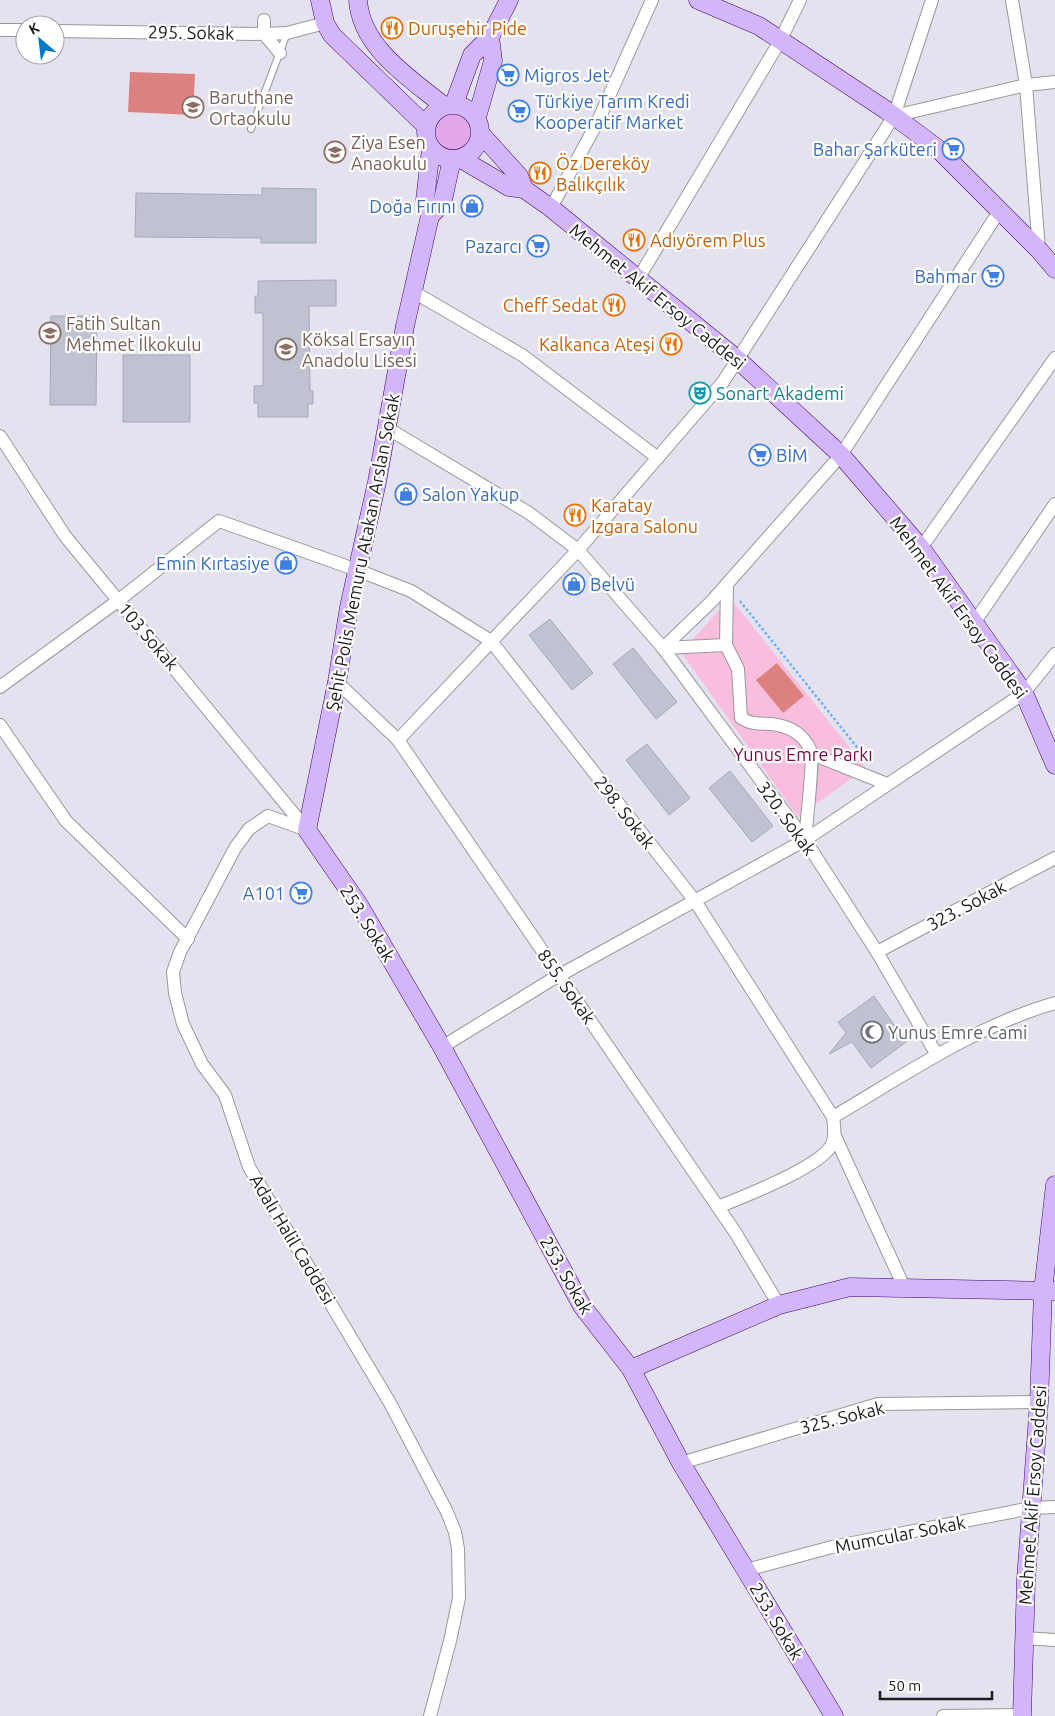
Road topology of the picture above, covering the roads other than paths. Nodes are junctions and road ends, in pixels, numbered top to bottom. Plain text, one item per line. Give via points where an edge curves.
1 (320, 0) edge
2 (358, 0) edge
3 (509, 0) edge
4 (652, 0) edge
5 (698, 0) edge
6 (800, 0) edge
7 (932, 0) edge
8 (1012, 0) edge
9 (264, 20) dead end
10 (325, 23) junction
11 (0, 30) edge
12 (15, 30) edge
13 (65, 31) edge
14 (287, 33) junction
15 (264, 34) junction
16 (490, 38) junction
17 (780, 41) junction
18 (280, 54) junction
19 (1055, 82) edge
20 (1026, 85) junction
21 (449, 105) junction
22 (894, 116) junction
23 (426, 126) junction
24 (479, 126) junction
25 (251, 130) dead end
26 (431, 149) junction
27 (456, 159) junction
28 (524, 189) junction
29 (551, 208) junction
30 (1000, 210) junction
31 (430, 216) junction
32 (1039, 250) junction
33 (1055, 269) edge
34 (638, 279) junction
35 (412, 291) junction
36 (1055, 358) edge
37 (737, 359) junction
38 (387, 428) junction
39 (0, 436) edge
40 (841, 455) junction
41 (658, 458) junction
42 (1055, 504) edge
43 (921, 548) junction
44 (578, 550) junction
45 (358, 570) junction
46 (727, 584) junction
47 (119, 600) junction
48 (974, 623) junction
49 (491, 641) junction
50 (726, 645) junction
51 (663, 648) junction
52 (1055, 654) edge
53 (337, 682) junction
54 (0, 686) edge
55 (1024, 693) junction
56 (741, 718) junction
57 (0, 725) edge
58 (722, 730) junction
59 (398, 740) junction
60 (812, 754) junction
61 (1055, 765) edge
62 (887, 784) junction
63 (307, 830) junction
64 (805, 840) junction
65 (1055, 858) edge
66 (695, 901) junction
67 (188, 939) junction
68 (877, 952) junction
69 (561, 977) junction
70 (1055, 1002) edge
71 (442, 1046) junction
72 (937, 1055) junction
73 (833, 1117) junction
74 (834, 1134) junction
75 (1055, 1185) edge
76 (718, 1207) junction
77 (904, 1286) junction
78 (1049, 1291) edge
79 (779, 1305) junction
80 (632, 1369) junction
81 (1039, 1402) junction
82 (680, 1463) junction
83 (1055, 1507) edge
84 (1031, 1508) junction
85 (746, 1570) junction
86 (1024, 1638) junction
87 (1055, 1640) edge
88 (430, 1716) edge
89 (834, 1716) edge
90 (944, 1716) edge
91 (1022, 1716) edge

1 - 10 street
2 - 21 street via 364,28 380,50 393,64
3 - 16 street
4 - 29 street via 598,121
5 - 17 street via 759,26
6 - 17 street
7 - 22 street
8 - 20 street
9 - 15 street
10 - 14 street, 295. Sokak
10 - 23 street via 345,49
11 - 12 street
13 - 15 street, 295. Sokak
14 - 15 street, 295. Sokak
14 - 18 lane
15 - 18 street
16 - 21 street via 472,55
16 - 24 street via 493,61
17 - 22 street
17 - 34 street
18 - 25 lane
19 - 20 street
20 - 22 street
20 - 32 street
21 - 23 street via 436,110
21 - 24 street via 471,110
22 - 30 street via 937,148
22 - 37 street
23 - 26 street
24 - 27 street via 475,149
24 - 28 street via 519,176
26 - 27 street via 444,158
26 - 31 street via 425,200
27 - 28 street via 509,187
27 - 31 street via 442,204
28 - 29 street, Mehmet Akif Ersoy Caddesi
29 - 34 street, Mehmet Akif Ersoy Caddesi
30 - 32 street
30 - 40 street
31 - 35 street, Şehit Polis Memuru Atakan Arslan Sokak
32 - 33 street
34 - 37 street, Mehmet Akif Ersoy Caddesi
35 - 38 street, Şehit Polis Memuru Atakan Arslan Sokak
35 - 41 street via 522,355
36 - 43 street
37 - 40 street, Mehmet Akif Ersoy Caddesi
37 - 41 street via 722,382
38 - 44 street, 320. Sokak via 529,513
38 - 45 street, Şehit Polis Memuru Atakan Arslan Sokak
39 - 47 street, 103 Sokak via 65,536
40 - 43 street, Mehmet Akif Ersoy Caddesi
40 - 46 street
41 - 44 street
42 - 48 street
43 - 48 street, Mehmet Akif Ersoy Caddesi
44 - 49 street
44 - 51 street, 320. Sokak
45 - 47 street, 298. Sokak via 219,521
45 - 49 street, 298. Sokak via 411,591
45 - 53 street, Şehit Polis Memuru Atakan Arslan Sokak
46 - 50 street
46 - 51 street
47 - 54 street
47 - 63 street, 103 Sokak
48 - 55 street, Mehmet Akif Ersoy Caddesi
49 - 59 street
49 - 66 street, 298. Sokak
50 - 51 street
50 - 56 street via 738,669
51 - 58 street, 320. Sokak
52 - 55 street
53 - 59 street, 855. Sokak
53 - 63 street, Şehit Polis Memuru Atakan Arslan Sokak
55 - 61 street, Mehmet Akif Ersoy Caddesi
55 - 62 street
56 - 58 street
56 - 60 street via 751,724 786,727 805,738
57 - 67 street via 66,821
58 - 64 street, 320. Sokak
59 - 69 street, 855. Sokak
60 - 62 street
60 - 64 street
62 - 64 street
63 - 67 street, Adalı Halil Caddesi via 268,816 249,829 235,848
63 - 71 street, 253. Sokak via 359,905
64 - 66 street
64 - 68 street, 320. Sokak
65 - 68 street, 323. Sokak
66 - 69 street
66 - 73 street, 298. Sokak
67 - 88 street, Adalı Halil Caddesi via 173,972 183,1024 202,1064 225,1095 249,1167 390,1403 455,1532 459,1598
68 - 72 street, 320. Sokak
69 - 71 street
69 - 76 street, 855. Sokak
70 - 72 street via 1026,1011
71 - 80 street, 253. Sokak via 582,1306
72 - 73 street
73 - 74 street
74 - 76 street via 832,1144 823,1156 758,1191
74 - 77 street
75 - 78 street, Mehmet Akif Ersoy Caddesi
76 - 79 street, 855. Sokak
77 - 78 street
77 - 79 street via 850,1287
78 - 81 street, Mehmet Akif Ersoy Caddesi
79 - 80 street
80 - 82 street, 253. Sokak
81 - 82 street, 325. Sokak via 878,1404
81 - 84 street, Mehmet Akif Ersoy Caddesi
82 - 85 street, 253. Sokak
83 - 84 street, Mumcular Sokak
84 - 85 street, Mumcular Sokak via 832,1547
84 - 86 street, Mehmet Akif Ersoy Caddesi
85 - 89 street, 253. Sokak
86 - 87 street
86 - 91 street, Mehmet Akif Ersoy Caddesi
90 - 91 street

